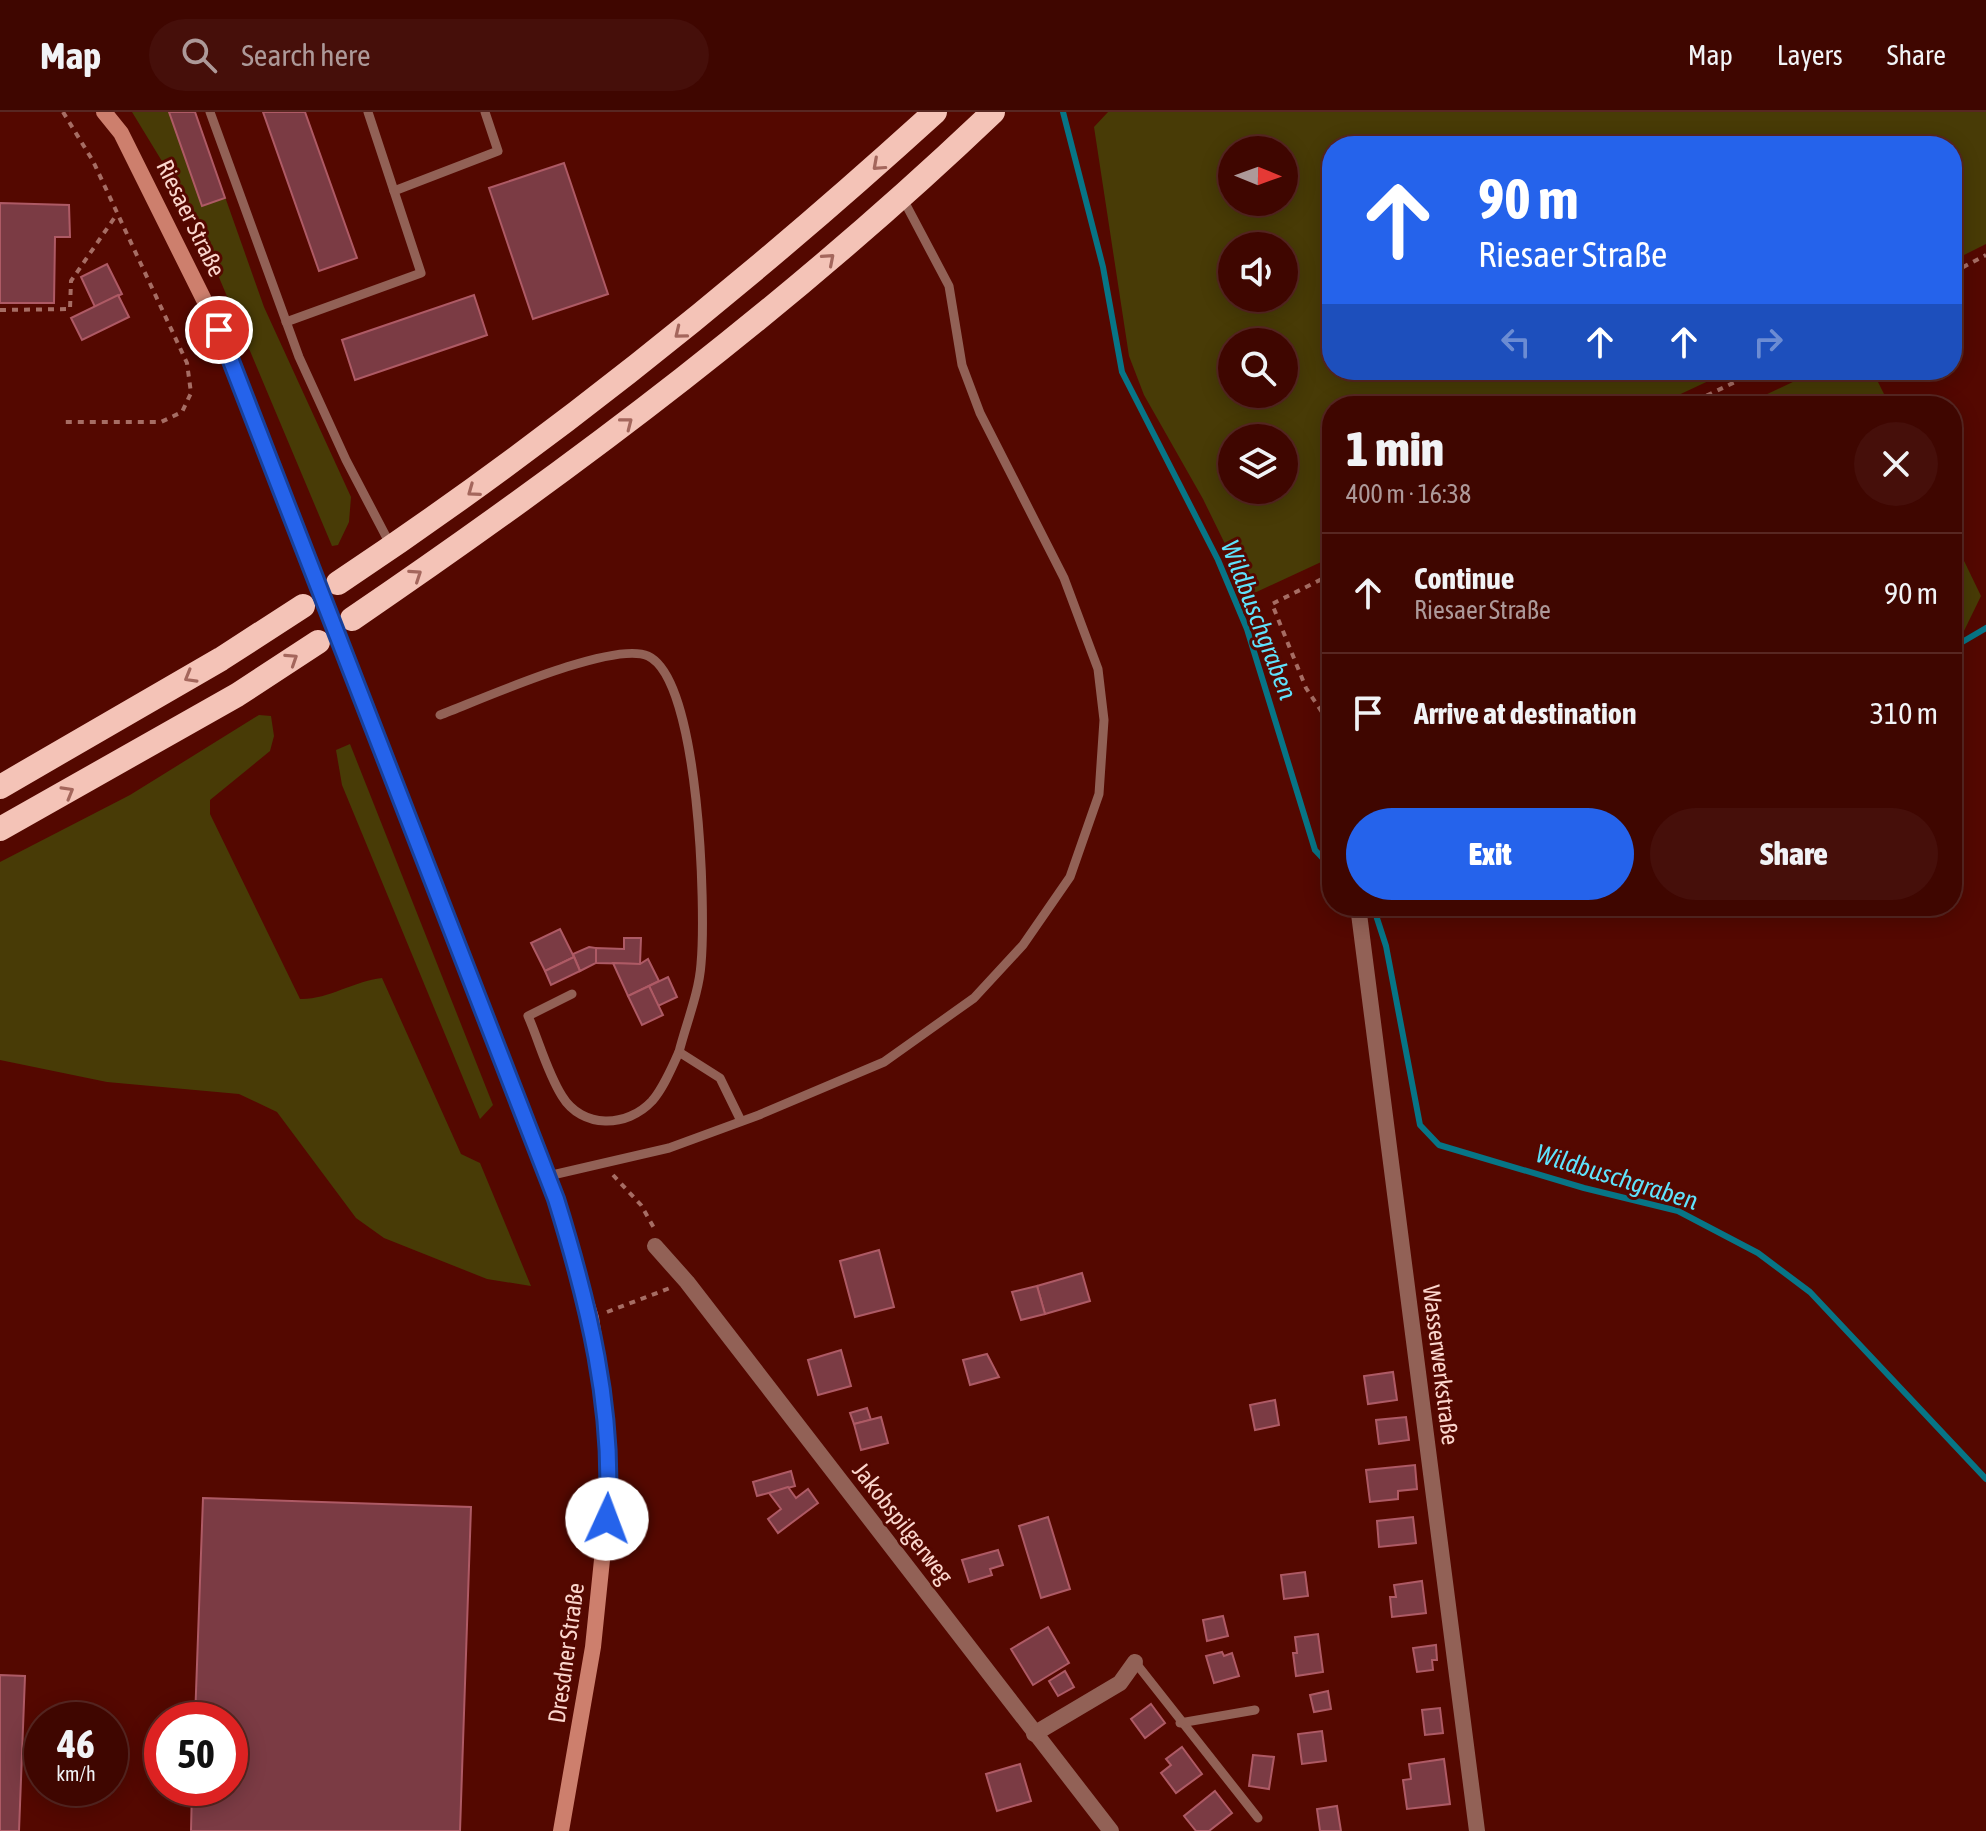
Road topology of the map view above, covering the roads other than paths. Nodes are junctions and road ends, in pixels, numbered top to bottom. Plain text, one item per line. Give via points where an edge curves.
1 (104, 112) edge
2 (210, 112) edge
3 (368, 112) edge
4 (485, 112) edge
5 (935, 112) edge
6 (993, 112) edge
7 (394, 191) junction
8 (902, 196) junction
9 (286, 322) junction
10 (392, 547) junction
11 (338, 583) dead end
12 (303, 606) dead end
13 (352, 619) dead end
14 (318, 642) dead end
15 (440, 715) dead end
16 (0, 787) edge
17 (0, 829) edge
18 (1359, 916) edge
19 (572, 994) dead end
20 (679, 1052) junction
21 (741, 1121) junction
22 (548, 1176) junction
23 (571, 1246) joint
24 (655, 1246) road end
25 (1135, 1662) joint
26 (1255, 1710) dead end
27 (1180, 1723) junction
28 (1034, 1734) junction
29 (1258, 1818) dead end
30 (561, 1831) edge
31 (1111, 1831) edge
32 (1477, 1831) edge

1 - 22 main road, Riesaer Straße, bridge via 121,133 219,330
2 - 9 lane
3 - 7 lane
4 - 7 lane via 498,151
5 -> 10 highway via 670,341
6 - 8 highway
7 - 9 lane via 421,273
13 -> 8 highway via 601,444
8 - 21 lane via 949,286 962,365 980,413 1064,578 1098,669 1104,720 1099,794 1070,877 1023,945 974,998 884,1062
9 - 10 lane via 346,460
10 - 11 highway
12 -> 16 highway
17 -> 14 highway via 237,695
15 - 20 lane via 595,658 647,655 666,670 688,747 703,880 701,967
18 - 32 street, Wasserwerkstraße
19 - 20 lane via 528,1016 562,1096 589,1119 620,1121 642,1110 660,1090
20 - 21 lane via 720,1078
21 - 22 lane via 669,1148
22 - 23 main road, Riesaer Straße
23 - 30 main road, Dresdner Straße via 591,1318 605,1410 609,1492 593,1647
24 - 28 street, Jakobspilgerweg
25 - 27 lane
25 - 28 street via 1120,1683
26 - 27 lane
27 - 29 lane
28 - 31 street, Jakobspilgerweg

